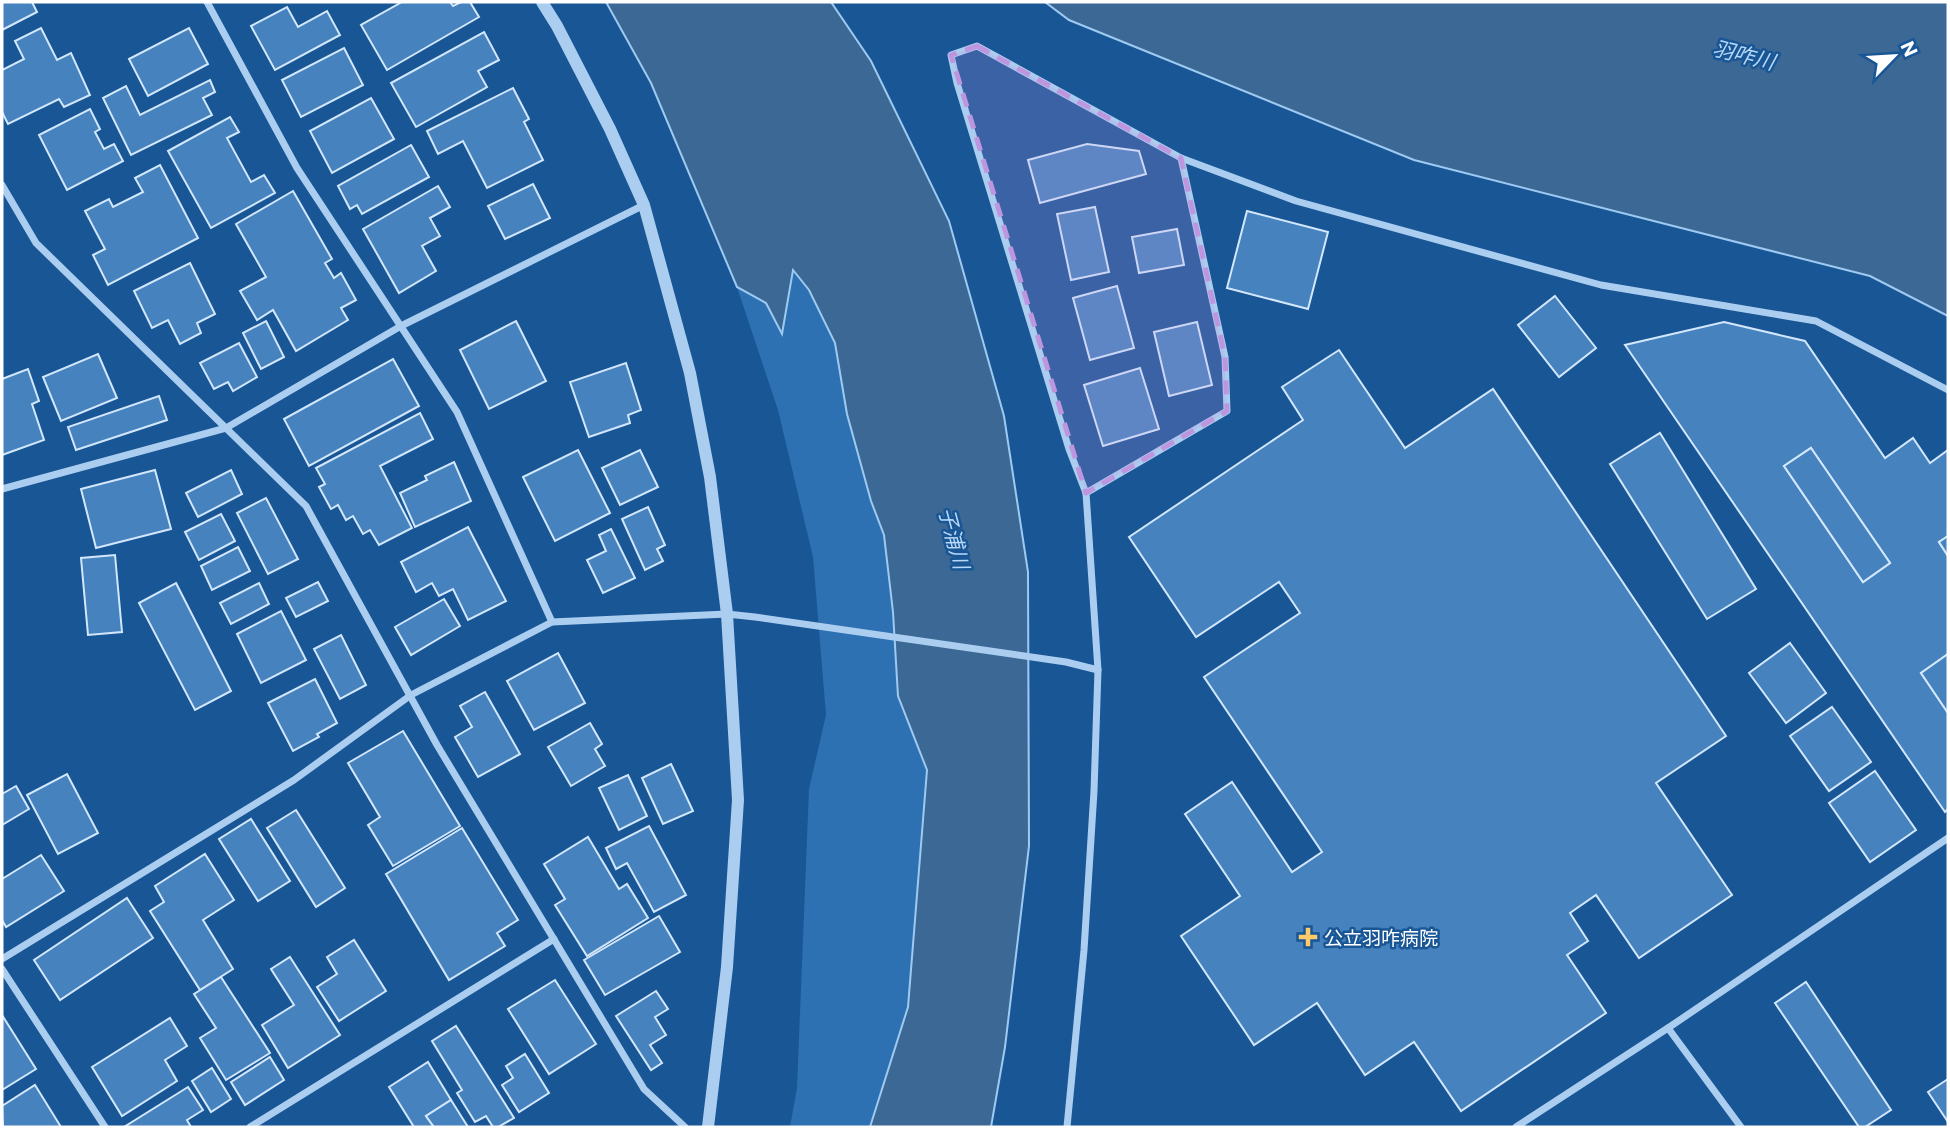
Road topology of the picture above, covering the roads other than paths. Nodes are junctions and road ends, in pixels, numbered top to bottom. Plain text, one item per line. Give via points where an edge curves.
1 (207, 2) edge
2 (542, 2) edge
3 (1181, 158) junction
4 (2, 185) edge
5 (644, 205) junction
6 (401, 326) junction
7 (1948, 390) edge
8 (226, 428) junction
9 (2, 489) edge
10 (1086, 493) junction
11 (727, 614) junction
12 (552, 622) junction
13 (1098, 670) junction
14 (411, 695) junction
15 (1948, 838) edge
16 (554, 939) junction
17 (2, 959) edge
18 (2, 969) edge
19 (1668, 1028) junction
20 (105, 1127) edge
21 (250, 1127) edge
22 (685, 1127) edge
23 (708, 1127) edge
24 (1068, 1127) edge
25 (1516, 1127) edge
26 (1741, 1127) edge

1 - 6 street via 297,168
2 - 5 street via 610,129
3 - 7 street via 1296,201 1601,285 1816,321
3 - 10 street via 1225,357 1227,411
3 - 10 street via 977,46 951,55
4 - 8 street via 36,243
5 - 6 street
5 - 11 street via 690,373 710,477
6 - 8 street
6 - 12 street via 457,412
8 - 9 street
8 - 14 street via 306,506
10 - 13 street
11 - 12 street
11 - 13 street
11 - 23 street via 738,800 727,967
12 - 14 street
13 - 24 street via 1084,950
14 - 16 street
14 - 17 street via 294,780
15 - 19 street
16 - 21 street
16 - 22 street via 645,1089
18 - 20 street
19 - 25 street
19 - 26 street

